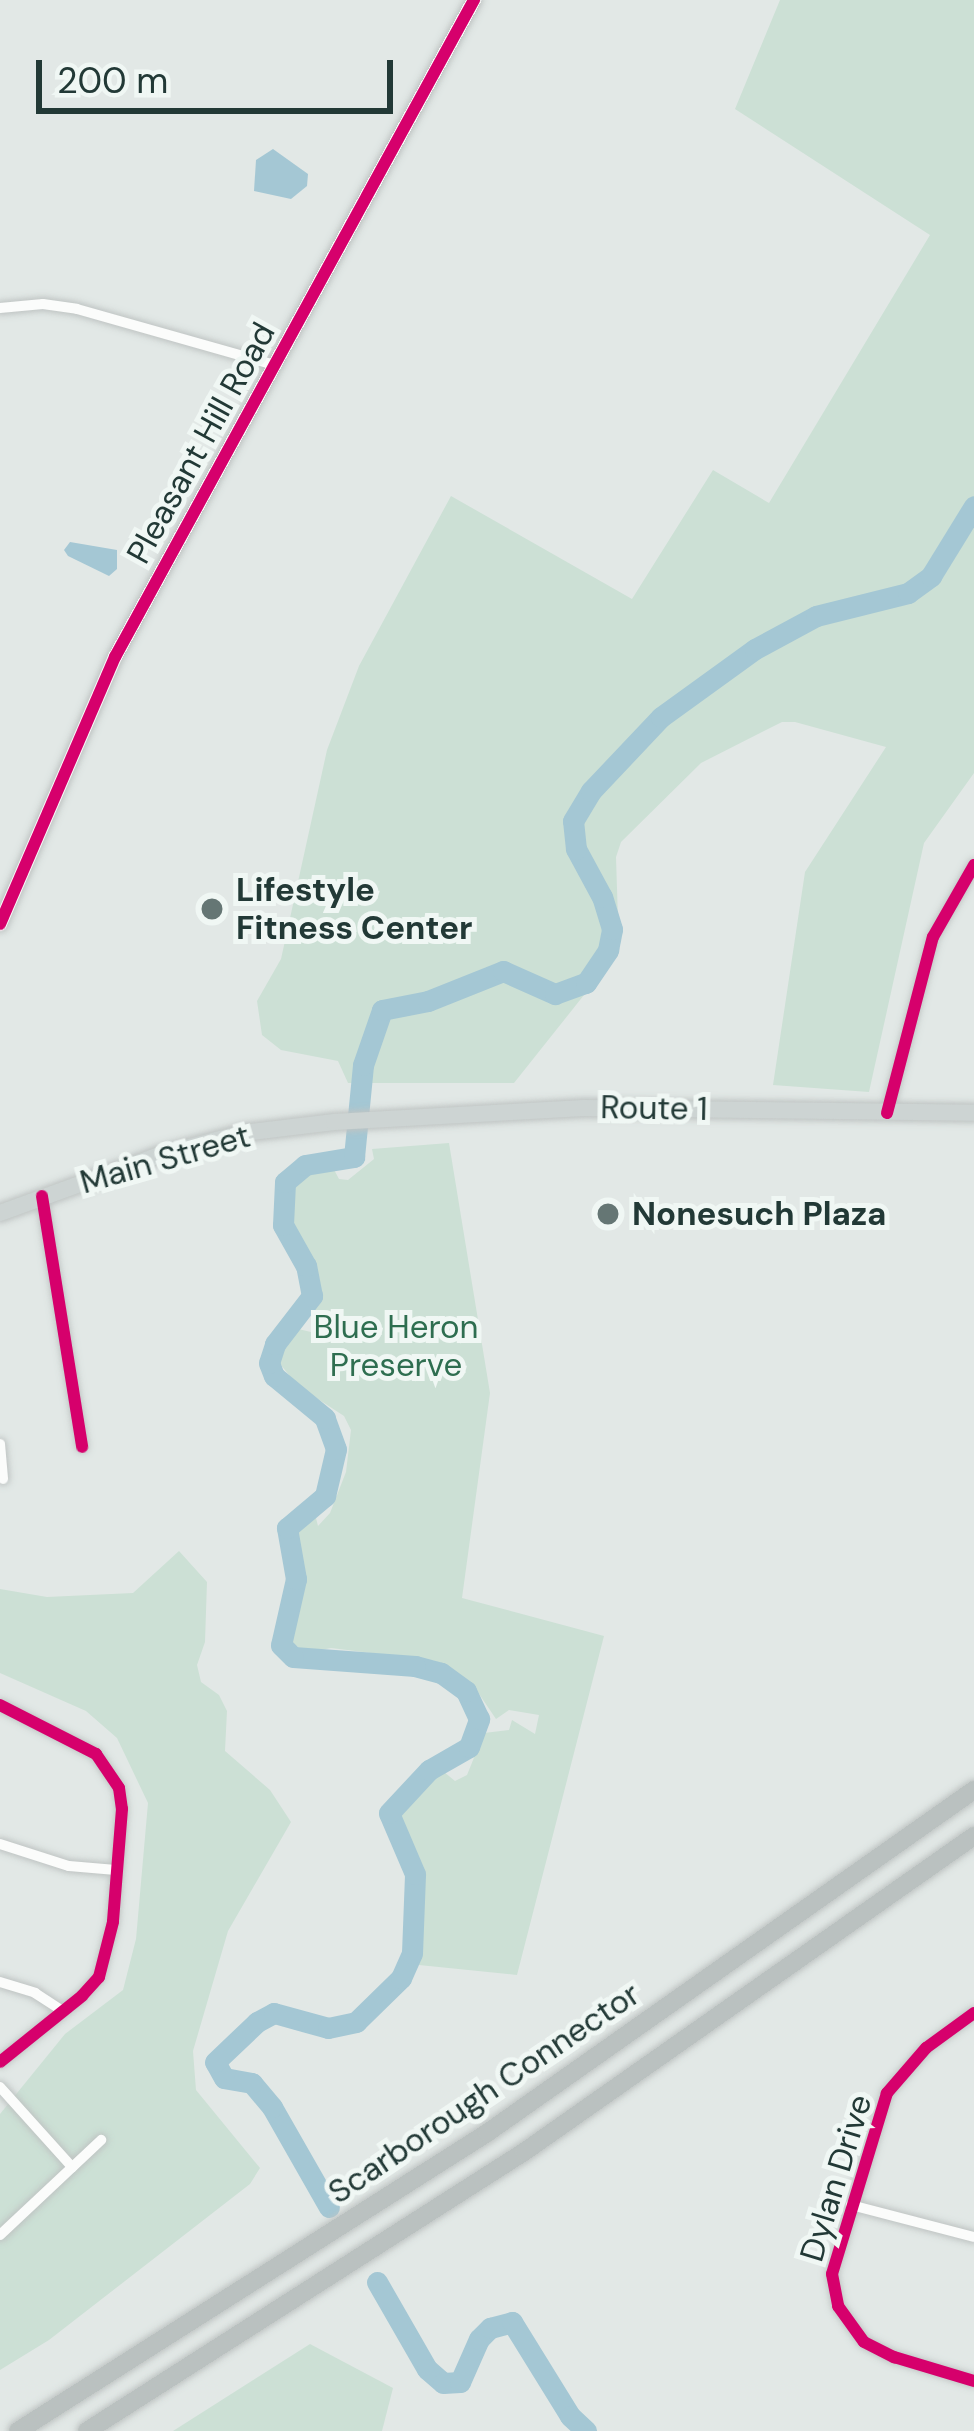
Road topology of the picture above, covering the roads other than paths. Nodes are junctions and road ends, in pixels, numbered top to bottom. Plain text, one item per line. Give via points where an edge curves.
1 (474, 0) edge
2 (0, 308) edge
3 (275, 365) junction
4 (974, 866) edge
5 (0, 924) edge
6 (887, 1113) junction
7 (974, 1113) edge
8 (334, 1122) joint
9 (42, 1196) junction
10 (0, 1213) edge
11 (0, 1444) edge
12 (82, 1447) dead end
13 (3, 1479) dead end
14 (0, 1705) edge
15 (974, 1790) edge
16 (974, 1836) edge
17 (0, 1844) edge
18 (116, 1870) junction
19 (0, 1982) edge
20 (62, 2010) junction
21 (974, 2013) edge
22 (0, 2062) edge
23 (0, 2087) edge
24 (100, 2140) dead end
25 (72, 2167) junction
26 (851, 2205) junction
27 (0, 2235) edge
28 (974, 2237) edge
29 (974, 2380) edge
30 (18, 2431) edge
31 (87, 2431) edge

1 - 3 street, Pleasant Hill Road
2 - 3 street via 77,309
3 - 5 street, Pleasant Hill Road via 100,686
4 - 6 street via 933,937
6 - 7 main road, Route 1
6 - 8 main road, Route 1 via 584,1108
8 - 9 main road, Main Street via 216,1139
9 - 10 main road, Main Street
9 - 12 street
11 - 13 street
14 - 18 street via 78,1742 110,1769 122,1809
15 - 30 highway, Scarborough Connector via 523,2109
16 - 31 highway, Scarborough Connector via 524,2152
17 - 18 street via 69,1866
18 - 20 street via 105,1963 92,1988
19 - 20 street
20 - 22 street
21 - 26 street, Dylan Drive via 926,2048 887,2092
23 - 25 street
24 - 25 street
25 - 27 street
26 - 28 street
26 - 29 street, Dylan Drive via 832,2274 846,2322 880,2352

